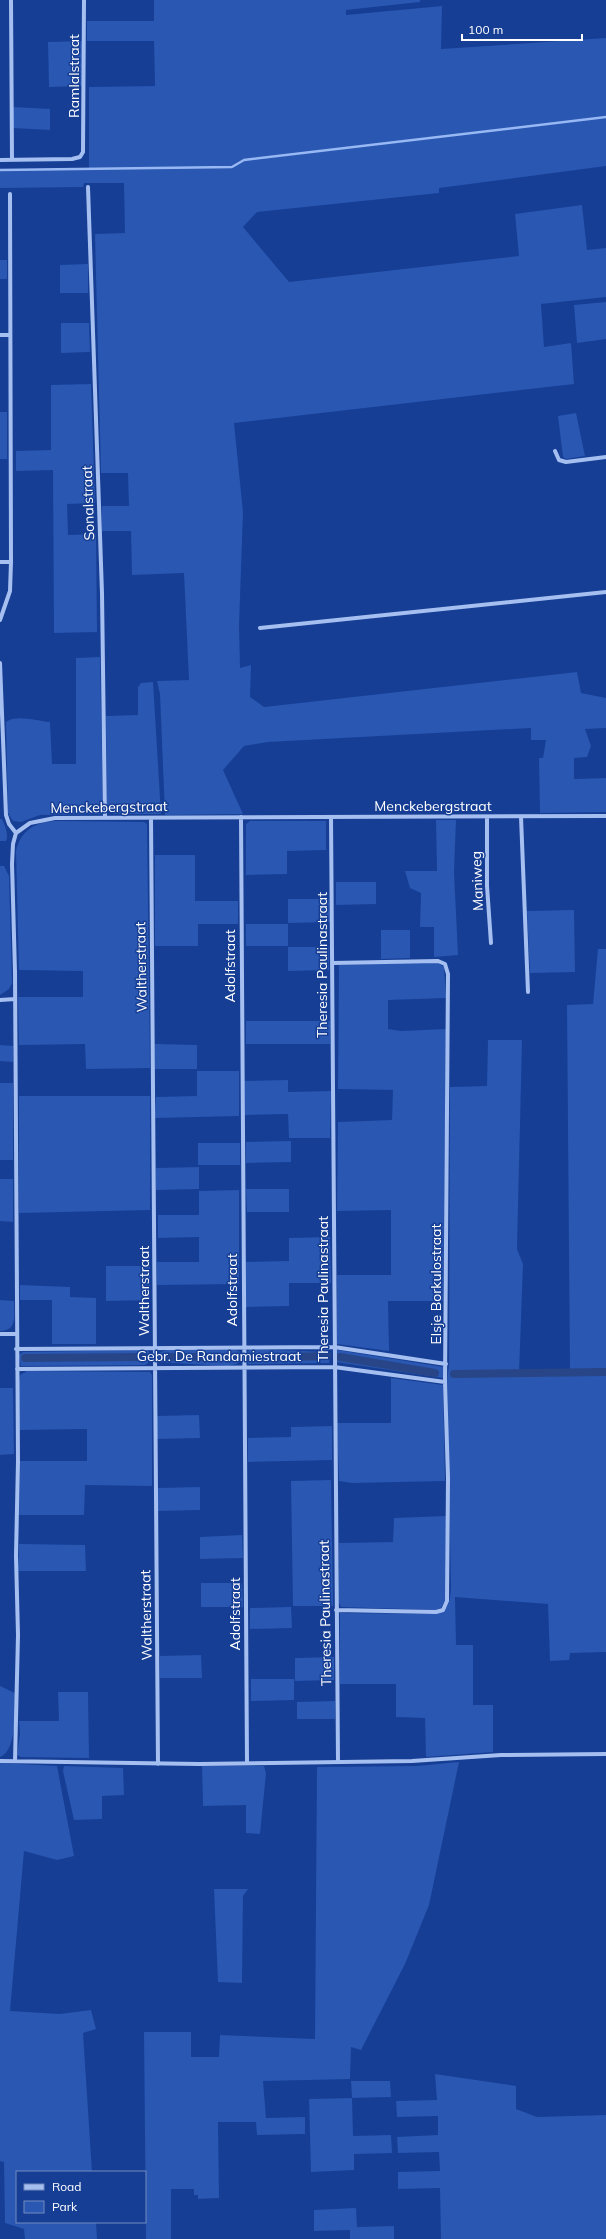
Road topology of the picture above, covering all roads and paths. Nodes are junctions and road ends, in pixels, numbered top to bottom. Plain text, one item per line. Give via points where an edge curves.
1 (11, 0) edge
2 (84, 0) edge
3 (0, 160) edge
4 (12, 160) junction
5 (88, 187) dead end
6 (10, 194) dead end
7 (0, 335) edge
8 (10, 335) junction
9 (555, 451) dead end
10 (606, 457) edge
11 (0, 562) edge
12 (11, 562) junction
13 (606, 592) edge
14 (0, 620) edge
15 (260, 628) dead end
16 (0, 663) edge
17 (606, 816) edge
18 (241, 817) junction
19 (331, 817) junction
20 (521, 817) junction
21 (105, 818) junction
22 (151, 818) junction
23 (487, 818) junction
24 (16, 833) junction
25 (491, 943) dead end
26 (333, 963) junction
27 (528, 992) dead end
28 (14, 999) junction
29 (0, 1000) edge
30 (0, 1334) edge
31 (16, 1334) junction
32 (243, 1346) junction
33 (155, 1347) junction
34 (334, 1347) junction
35 (16, 1349) junction
36 (446, 1364) junction
37 (155, 1367) junction
38 (334, 1367) junction
39 (244, 1368) junction
40 (17, 1369) junction
41 (445, 1382) junction
42 (336, 1610) junction
43 (606, 1754) edge
44 (0, 1761) edge
45 (15, 1761) junction
46 (338, 1762) junction
47 (247, 1763) junction
48 (158, 1764) junction

1 - 4 street
2 - 4 street, Ramlalstraat via 83,152 80,157 72,159
3 - 4 street
5 - 21 street, Sonalstraat via 102,585
6 - 8 street
7 - 8 street
8 - 12 street
9 - 10 street via 559,460 566,462
11 - 12 street
12 - 14 street via 10,591
13 - 15 street
16 - 24 street via 6,815
17 - 20 street, Menckebergstraat
18 - 19 street, Menckebergstraat
18 - 22 street, Menckebergstraat
18 - 32 street, Adolfstraat
19 - 23 street, Menckebergstraat
19 - 26 street, Theresia Paulinastraat
20 - 23 street, Menckebergstraat
20 - 27 street
21 - 22 street, Menckebergstraat
21 - 24 street, Menckebergstraat via 43,819 30,823
22 - 33 street, Waltherstraat
23 - 25 street, Maniweg via 487,886
24 - 28 street via 12,864
26 - 34 street, Theresia Paulinastraat
26 - 36 street, Elsje Borkulostraat via 438,961 445,964 448,974
28 - 29 street
28 - 31 street
30 - 31 street
31 - 35 street
32 - 33 street, Gebr. De Randamiestraat
32 - 34 street, Gebr. De Randamiestraat
32 - 39 street, Adolfstraat
33 - 35 street, Gebr. De Randamiestraat
33 - 37 street, Waltherstraat
34 - 36 street, Gebr. De Randamiestraat
34 - 38 street, Theresia Paulinastraat
35 - 40 street
36 - 41 street, Elsje Borkulostraat
37 - 39 street, Gebr. De Randamiestraat
37 - 40 street, Gebr. De Randamiestraat
37 - 48 street, Waltherstraat
38 - 39 street, Gebr. De Randamiestraat
38 - 41 street, Gebr. De Randamiestraat
38 - 42 street, Theresia Paulinastraat
39 - 47 street, Adolfstraat
40 - 45 street via 18,1635
41 - 42 street, Elsje Borkulostraat via 448,1486 447,1601 443,1610
42 - 46 street, Theresia Paulinastraat
43 - 46 street via 501,1755 412,1761
44 - 45 street
45 - 48 street
46 - 47 street
47 - 48 street

